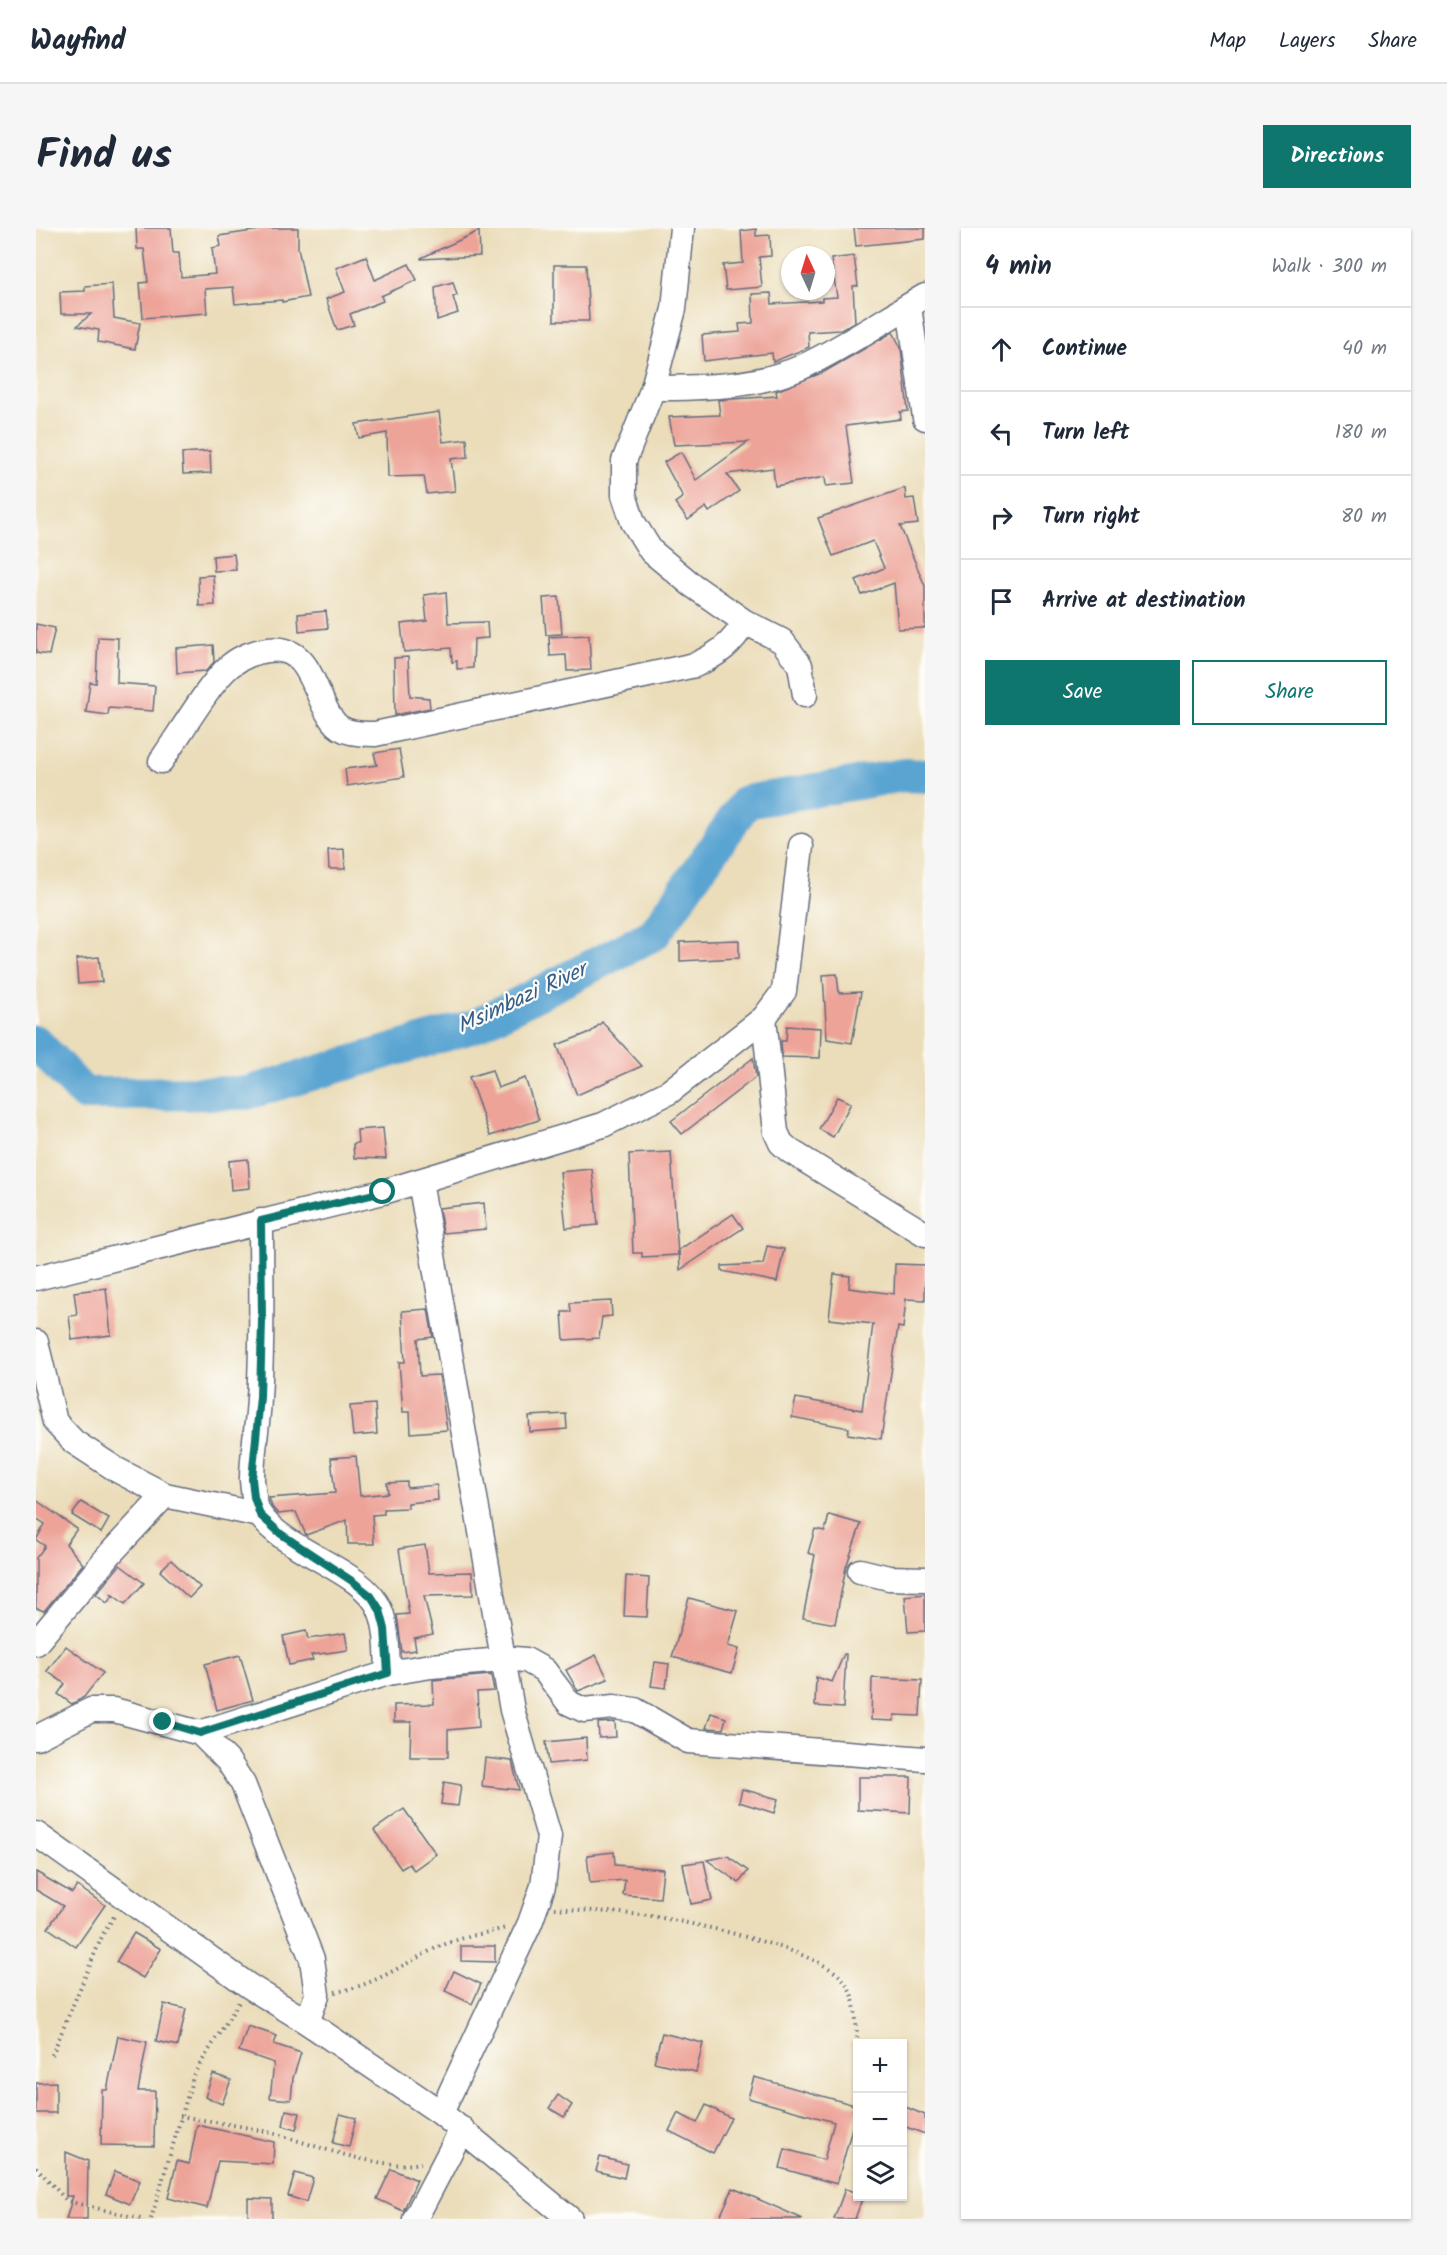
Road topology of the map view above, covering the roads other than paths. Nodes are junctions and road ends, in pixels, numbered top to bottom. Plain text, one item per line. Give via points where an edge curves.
1 (682, 228) edge
2 (917, 302) edge
3 (653, 388) junction
4 (925, 418) edge
5 (745, 622) junction
6 (805, 695) dead end
7 (161, 761) dead end
8 (801, 846) dead end
9 (764, 1018) junction
10 (420, 1181) junction
11 (261, 1221) junction
12 (925, 1234) edge
13 (36, 1278) edge
14 (36, 1342) edge
15 (165, 1495) junction
16 (260, 1515) junction
17 (860, 1571) dead end
18 (925, 1579) edge
19 (36, 1643) edge
20 (503, 1660) junction
21 (388, 1673) junction
22 (200, 1733) junction
23 (36, 1738) edge
24 (925, 1759) edge
25 (36, 1834) edge
26 (307, 2022) junction
27 (441, 2113) junction
28 (462, 2129) junction
29 (415, 2219) edge
30 (570, 2219) edge

1 - 3 street via 674,309
2 - 3 street via 800,368 759,380 698,388
2 - 4 street
3 - 5 street via 624,461 624,495 633,522 651,551
5 - 6 street via 782,641 800,665
5 - 7 street via 729,646 695,665 375,734 346,731 333,723 303,661 293,653 278,648 261,651 230,665
8 - 9 street via 784,991
9 - 10 street via 669,1092 603,1125
9 - 12 street via 776,1132 782,1143
10 - 11 street
10 - 20 street
11 - 13 street
11 - 16 street via 260,1397 252,1479
14 - 15 street via 55,1422 74,1442
15 - 16 street
15 - 19 street
16 - 21 street via 371,1596 385,1629
17 - 18 street via 889,1578
20 - 21 street
20 - 24 street via 536,1664 569,1703 584,1710 635,1710 688,1741
20 - 27 street via 512,1710 549,1836 543,1886
21 - 22 street
22 - 23 street via 99,1708
22 - 26 street via 228,1761 243,1784 312,1959 316,1995
25 - 26 street via 249,1986
26 - 27 street
27 - 28 street
28 - 29 street
28 - 30 street

